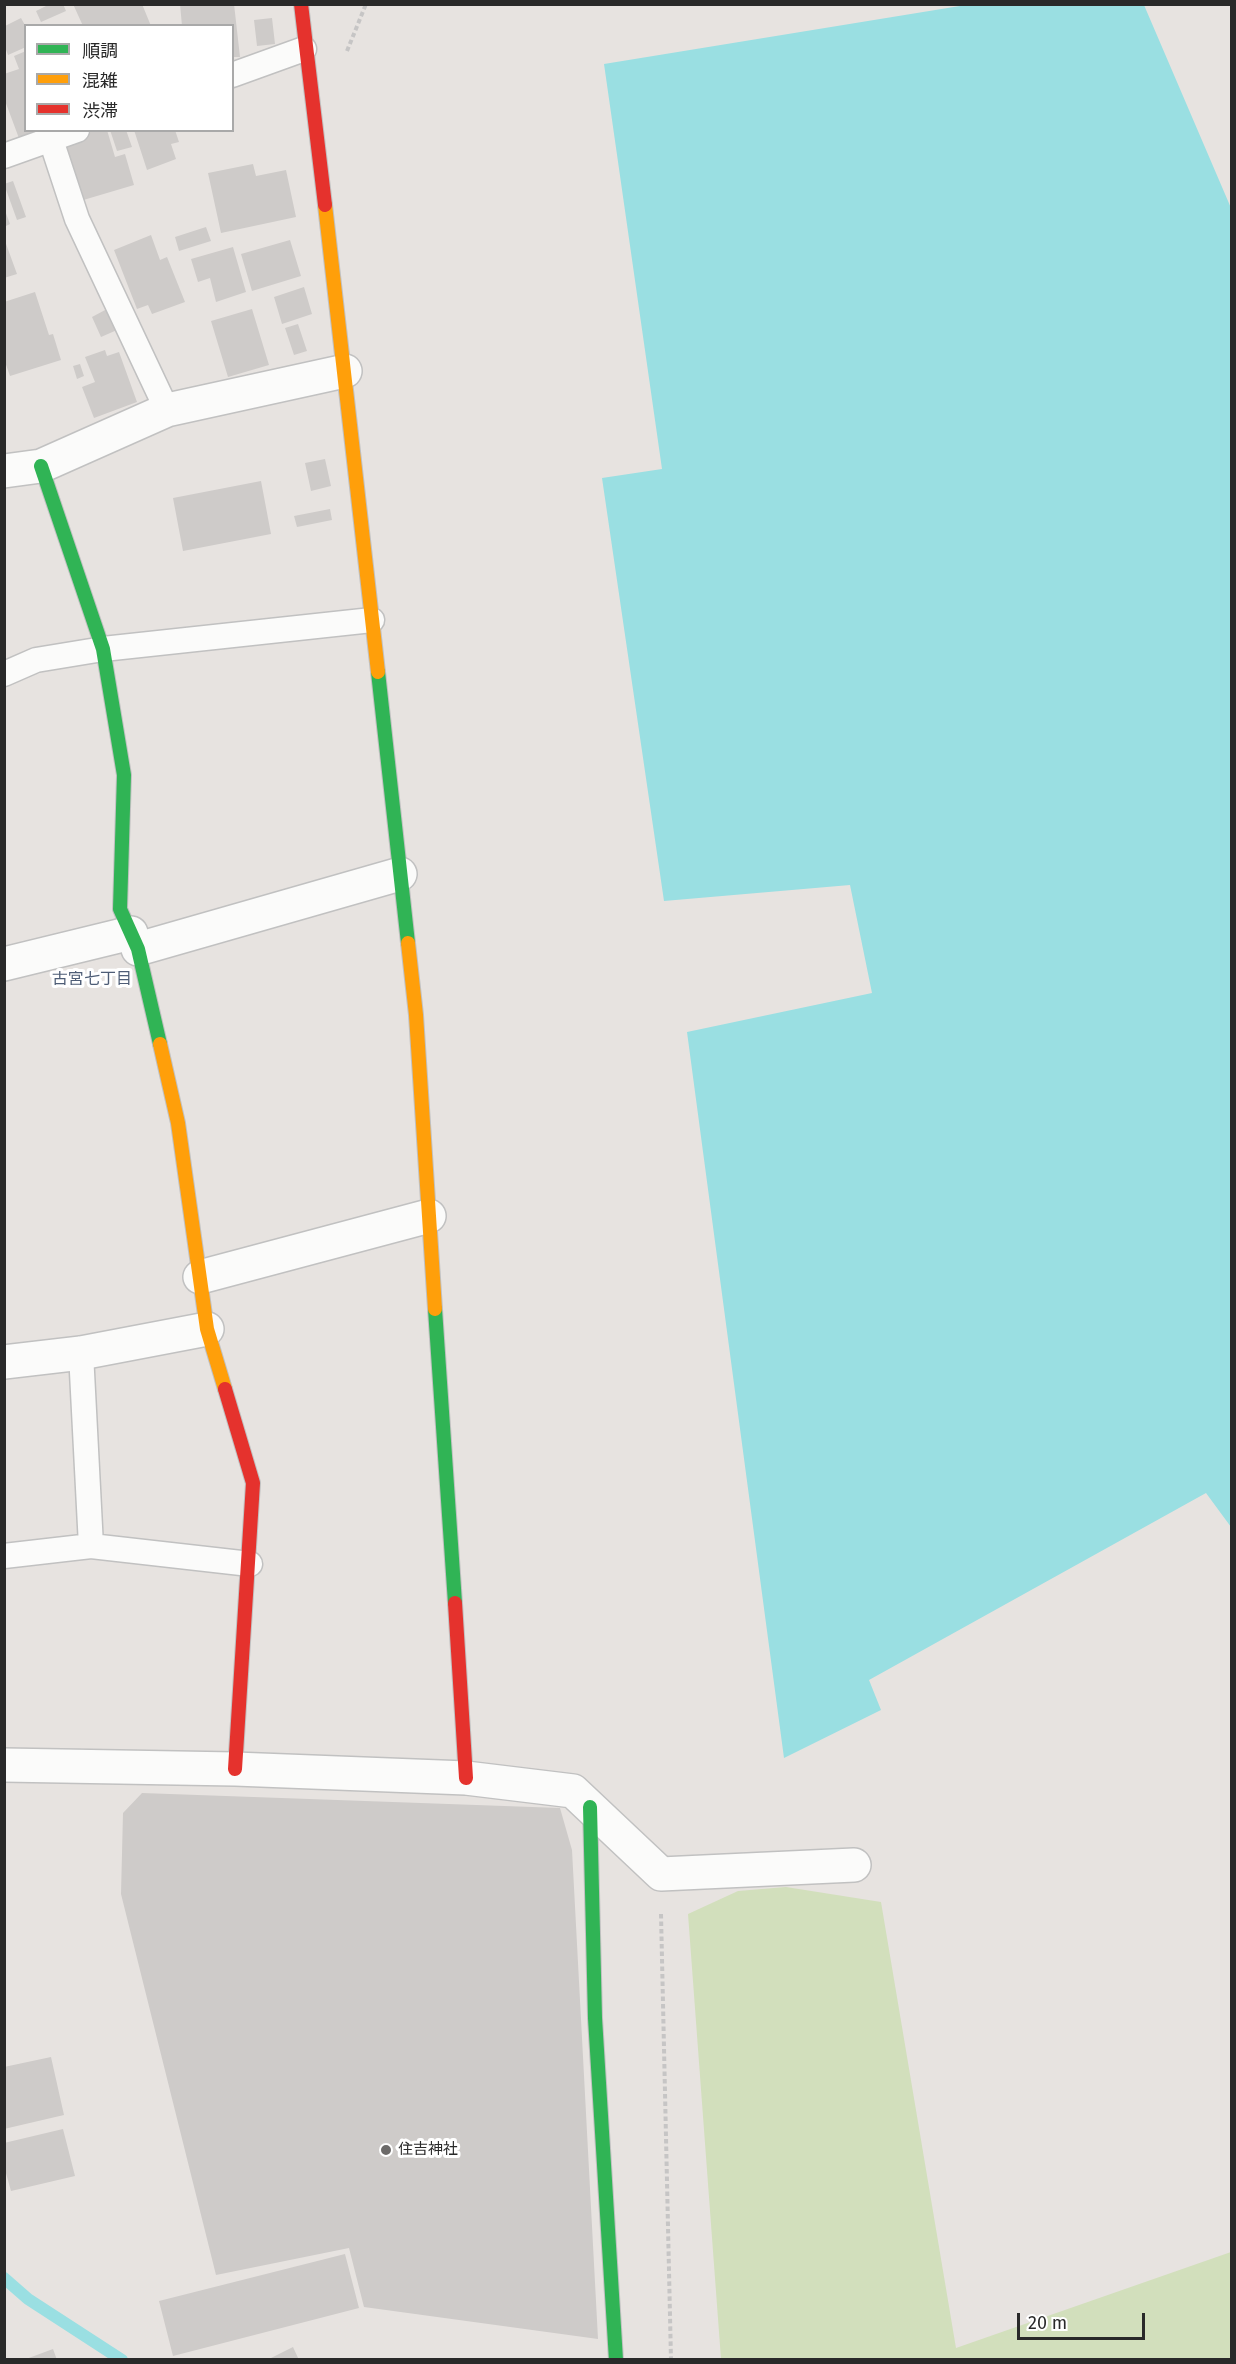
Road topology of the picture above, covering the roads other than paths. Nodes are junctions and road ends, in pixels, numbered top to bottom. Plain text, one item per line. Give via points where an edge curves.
1 (301, 4) edge
2 (304, 49) junction
3 (234, 74) edge
4 (71, 132) edge
5 (51, 140) junction
6 (4, 156) edge
7 (345, 371) junction
8 (167, 410) junction
9 (41, 466) junction
10 (5, 467) edge
11 (372, 620) junction
12 (103, 649) junction
13 (4, 674) edge
14 (400, 874) junction
15 (135, 941) junction
16 (4, 964) edge
17 (429, 1216) junction
18 (200, 1277) junction
19 (207, 1329) junction
20 (81, 1353) junction
21 (4, 1362) edge
22 (91, 1546) junction
23 (4, 1556) edge
24 (250, 1564) junction
25 (4, 1765) edge
26 (235, 1769) junction
27 (466, 1778) junction
28 (590, 1807) junction
29 (854, 1865) dead end
30 (616, 2360) edge

1 - 2 street
2 - 3 lane
2 - 7 street
4 - 5 lane
5 - 6 lane
5 - 8 lane via 77,219
7 - 8 street
7 - 11 street
8 - 9 street
9 - 10 street
9 - 12 street
11 - 12 lane
11 - 14 street
12 - 13 lane via 36,660
12 - 15 street via 124,775 120,909
14 - 15 street
14 - 17 street via 416,1015
15 - 16 street
15 - 18 street via 178,1123
17 - 18 street
17 - 27 street
18 - 19 street
19 - 20 street
19 - 24 street via 253,1483
20 - 21 street
20 - 22 lane
22 - 23 lane
22 - 24 lane
24 - 26 street
25 - 26 street
26 - 27 street
27 - 28 street via 573,1791
28 - 29 street via 661,1874
28 - 30 street via 595,2018

